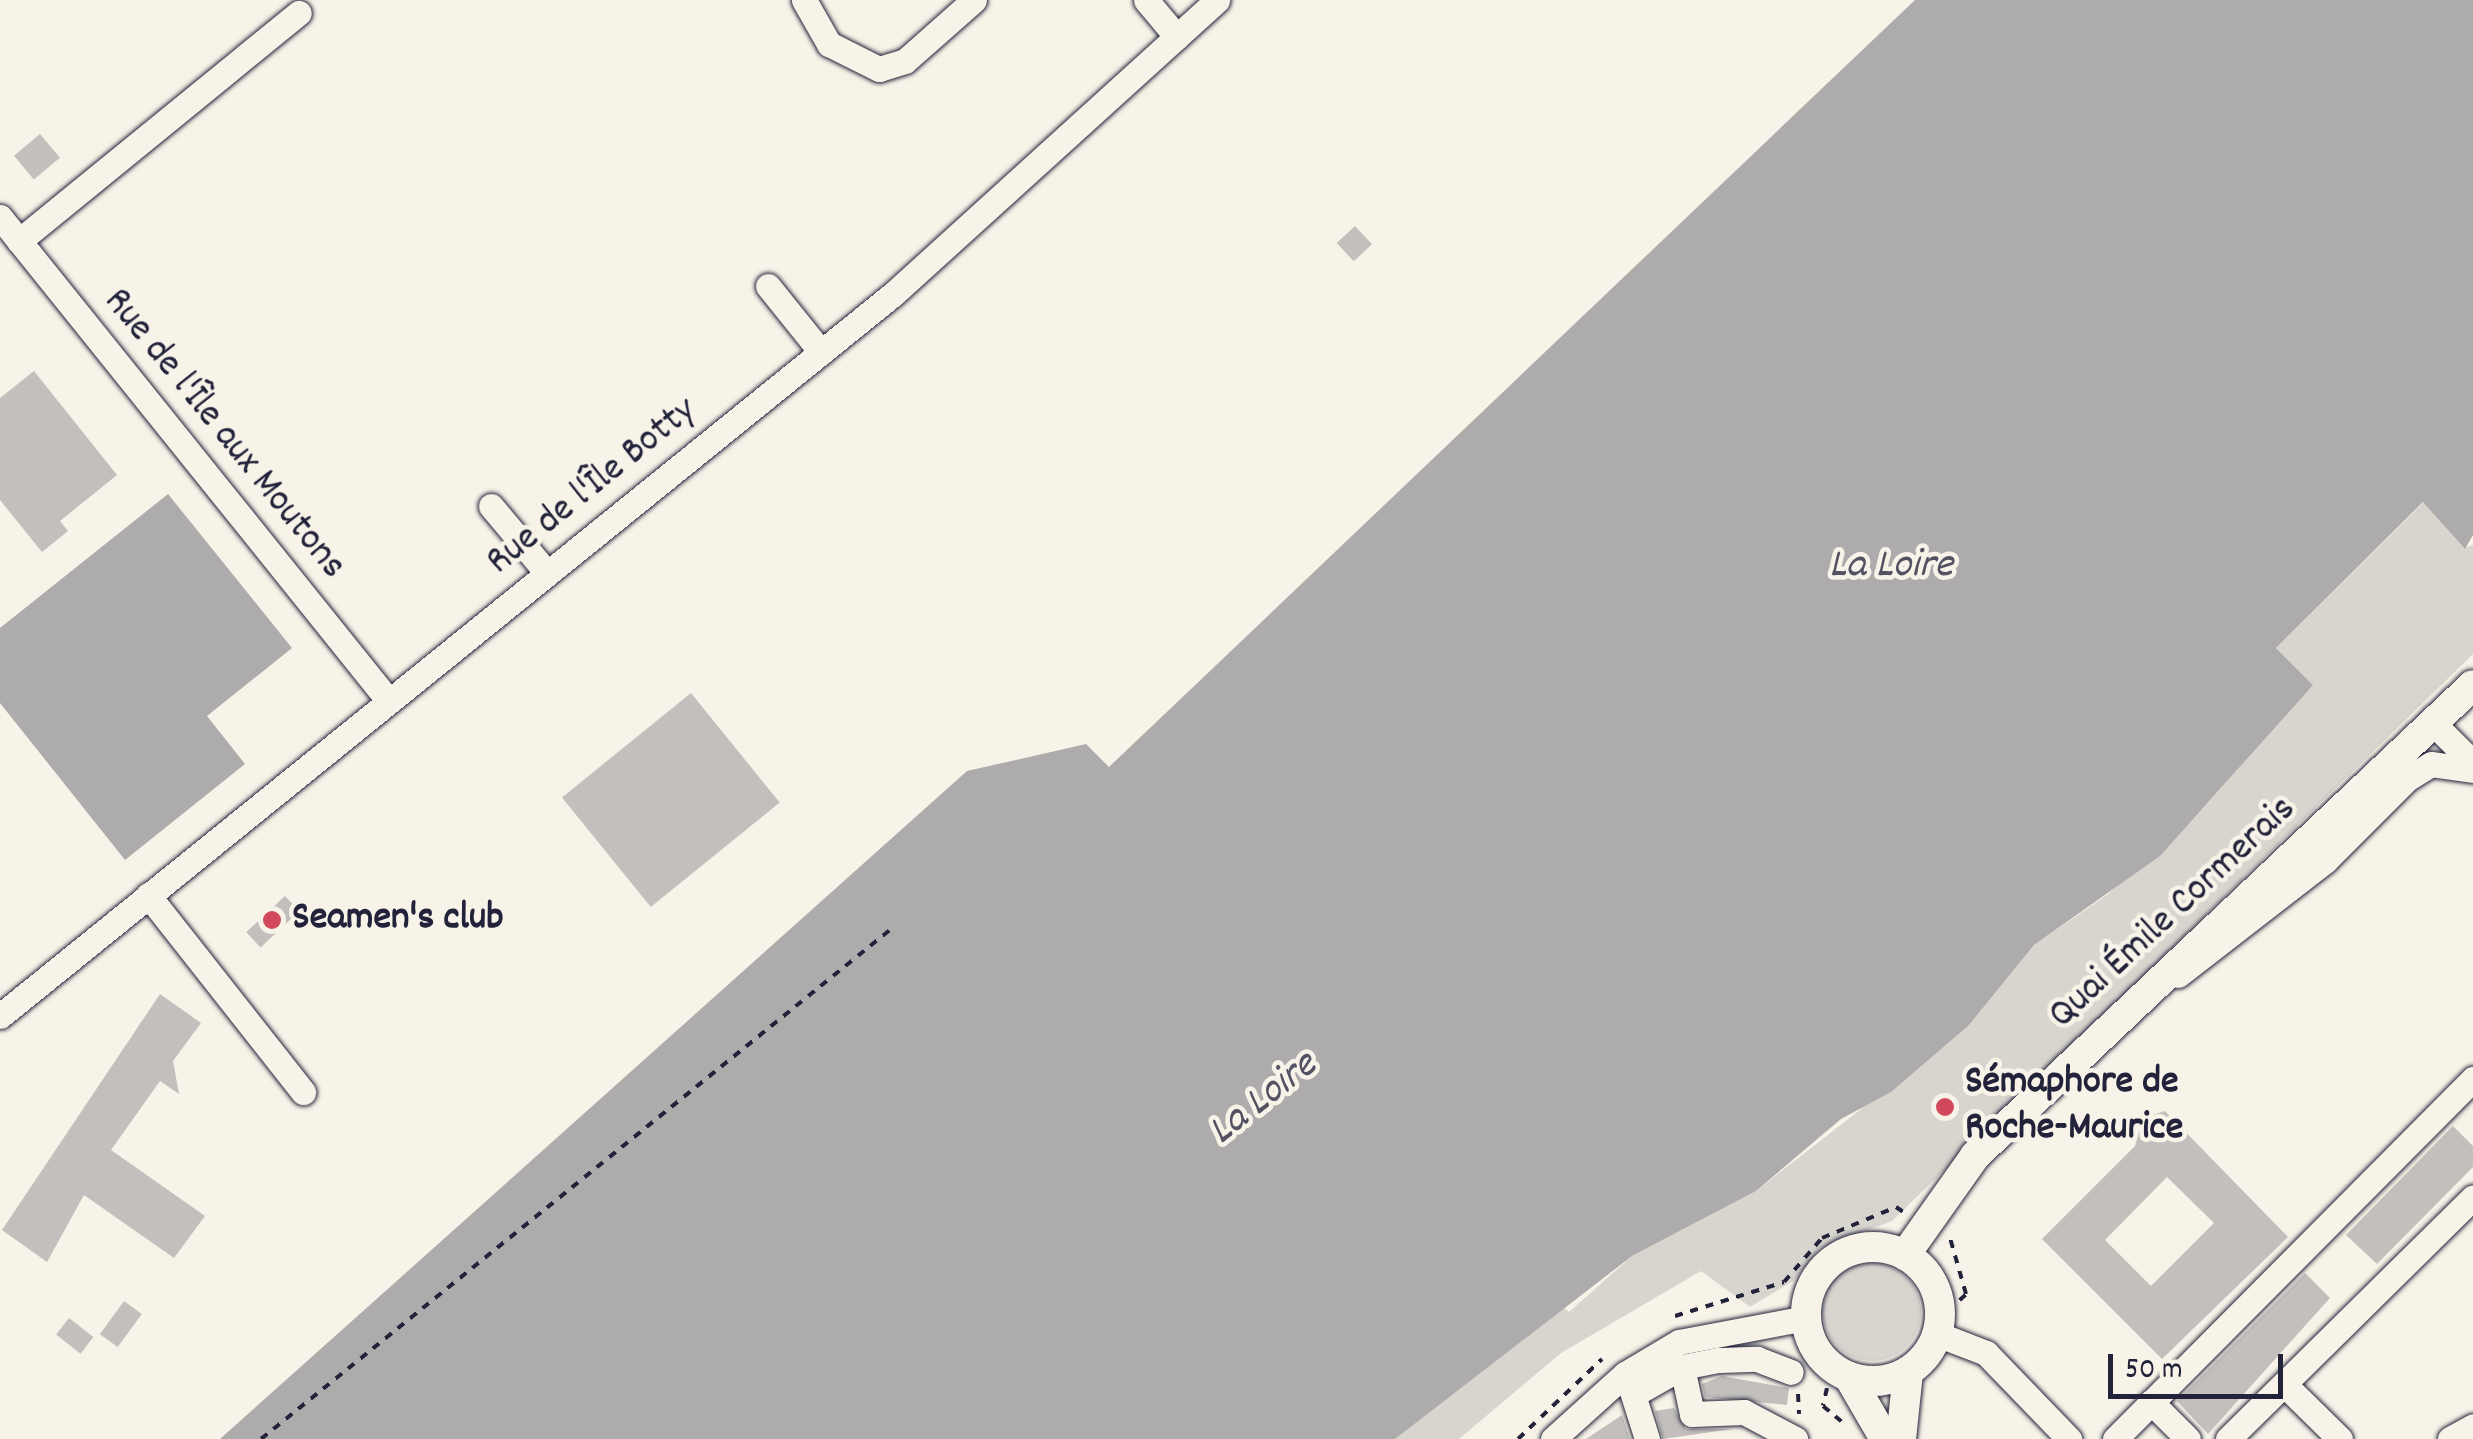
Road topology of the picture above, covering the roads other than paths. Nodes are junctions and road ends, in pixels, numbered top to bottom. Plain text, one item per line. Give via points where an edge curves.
1 (804, 0) edge
2 (974, 0) edge
3 (1146, 0) edge
4 (1213, 1) edge
5 (299, 13) dead end
6 (1177, 37) junction
7 (0, 217) edge
8 (19, 241) junction
9 (768, 286) dead end
10 (822, 352) junction
11 (492, 506) dead end
12 (547, 573) junction
13 (2473, 685) edge
14 (388, 700) junction
15 (2433, 722) junction
16 (2473, 766) edge
17 (148, 895) junction
18 (2153, 991) junction
19 (0, 1016) edge
20 (2471, 1084) edge
21 (303, 1092) dead end
22 (2473, 1197) edge
23 (1905, 1255) junction
24 (1806, 1318) junction
25 (1939, 1324) junction
26 (1682, 1367) junction
27 (1791, 1372) road end
28 (1908, 1372) junction
29 (1625, 1373) junction
30 (1849, 1377) junction
31 (2285, 1385) junction
32 (2151, 1402) junction
33 (2473, 1426) edge
34 (1797, 1430) edge
35 (2245, 1434) edge
36 (1553, 1439) edge
37 (1647, 1439) edge
38 (1885, 1439) edge
39 (1901, 1439) edge
40 (2069, 1439) edge
41 (2114, 1439) edge
42 (2188, 1439) edge
43 (2340, 1439) edge
44 (2450, 1439) edge

1 - 2 street via 829,44 879,68 906,61
3 - 6 street
4 - 6 street, Rue de l'Île Botty
5 - 8 street
6 - 10 street, Rue de l'Île Botty
7 - 8 street, Rue de l'Île aux Moutons
8 - 14 street, Rue de l'Île aux Moutons
9 - 10 street
10 - 12 street, Rue de l'Île Botty
11 - 12 street
12 - 14 street, Rue de l'Île Botty
13 - 15 main road, Quai Émile Cormerais
14 - 17 street, Rue de l'Île Botty
15 - 16 street
15 - 18 main road, Quai Émile Cormerais
16 - 18 street via 2430,764 2407,779 2227,946
17 - 19 street, Rue de l'Île Botty
17 - 21 street
18 - 23 main road, Quai Émile Cormerais via 1975,1156 1919,1224
20 - 32 street
22 - 31 street
23 - 24 main road via 1867,1247 1843,1255 1815,1281
23 - 25 main road via 1931,1279
24 - 29 street via 1712,1329
24 - 30 main road via 1820,1355
25 - 28 main road
25 - 40 street via 1986,1353
26 - 27 street via 1758,1359
26 - 29 street
26 - 34 street via 1692,1414 1744,1412
28 - 30 main road
28 - 39 main road
29 - 36 street
29 - 37 street
30 - 38 main road
31 - 35 street
31 - 43 street
32 - 41 street
32 - 42 street
33 - 44 street

